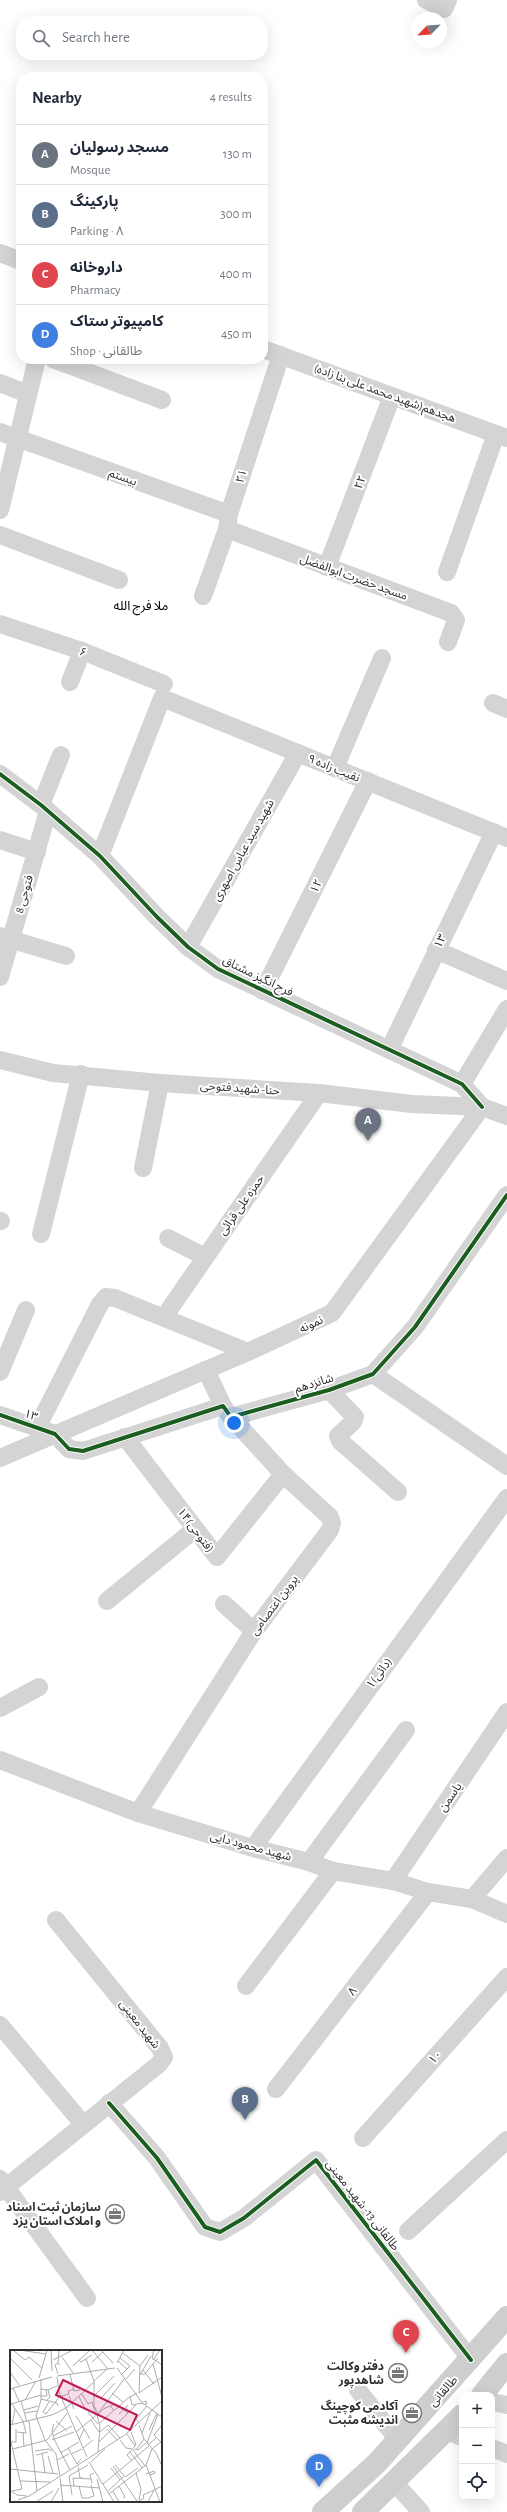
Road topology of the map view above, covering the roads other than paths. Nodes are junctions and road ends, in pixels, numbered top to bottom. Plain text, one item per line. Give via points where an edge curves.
1 (426, 0) edge
2 (448, 0) edge
3 (0, 253) edge
4 (16, 258) edge
5 (268, 350) edge
6 (281, 355) junction
7 (36, 364) edge
8 (66, 364) edge
9 (0, 383) edge
10 (28, 394) junction
11 (392, 396) junction
12 (162, 400) dead end
13 (0, 432) edge
14 (502, 436) edge
15 (18, 439) junction
16 (0, 510) edge
17 (228, 522) junction
18 (0, 535) edge
19 (328, 567) junction
20 (447, 572) dead end
21 (119, 580) dead end
22 (203, 596) dead end
23 (0, 624) edge
24 (448, 642) dead end
25 (82, 651) junction
26 (382, 658) dead end
27 (70, 682) dead end
28 (163, 691) junction
29 (298, 753) junction
30 (60, 755) dead end
31 (335, 768) junction
32 (0, 774) edge
33 (368, 781) junction
34 (45, 808) junction
35 (500, 835) edge
36 (0, 840) edge
37 (37, 852) junction
38 (100, 856) junction
39 (6, 938) edge
40 (188, 947) junction
41 (436, 950) junction
42 (66, 956) dead end
43 (0, 977) edge
44 (507, 981) edge
45 (263, 991) junction
46 (507, 1009) edge
47 (389, 1050) junction
48 (0, 1060) edge
49 (81, 1074) junction
50 (160, 1084) junction
51 (462, 1084) junction
52 (319, 1093) junction
53 (482, 1107) junction
54 (507, 1116) edge
55 (143, 1168) dead end
56 (507, 1195) edge
57 (41, 1234) dead end
58 (168, 1238) dead end
59 (205, 1257) junction
60 (26, 1310) dead end
61 (164, 1317) junction
62 (248, 1352) junction
63 (206, 1370) junction
64 (0, 1372) edge
65 (373, 1374) junction
66 (329, 1390) junction
67 (227, 1412) junction
68 (0, 1415) edge
69 (37, 1428) junction
70 (55, 1434) junction
71 (125, 1437) junction
72 (0, 1458) edge
73 (507, 1466) edge
74 (283, 1474) junction
75 (398, 1492) dead end
76 (507, 1498) edge
77 (195, 1529) junction
78 (107, 1601) dead end
79 (224, 1604) dead end
80 (254, 1631) junction
81 (39, 1687) dead end
82 (0, 1708) edge
83 (507, 1712) edge
84 (406, 1730) dead end
85 (0, 1760) edge
86 (138, 1813) junction
87 (253, 1848) junction
88 (507, 1858) edge
89 (309, 1862) junction
90 (334, 1871) junction
91 (392, 1881) junction
92 (428, 1892) junction
93 (472, 1899) junction
94 (507, 1914) edge
95 (56, 1920) dead end
96 (507, 1977) edge
97 (246, 1986) dead end
98 (0, 2025) edge
99 (276, 2089) dead end
100 (109, 2104) junction
101 (84, 2124) junction
102 (364, 2138) dead end
103 (507, 2140) edge
104 (2, 2186) edge
105 (408, 2231) dead end
106 (87, 2298) dead end
107 (507, 2317) edge
108 (471, 2360) junction
109 (507, 2364) edge
110 (358, 2390) dead end
111 (484, 2392) edge
112 (495, 2403) edge
113 (507, 2405) edge
114 (459, 2422) edge
115 (454, 2434) edge
116 (398, 2440) junction
117 (495, 2449) edge
118 (507, 2454) edge
119 (394, 2482) junction
120 (323, 2512) edge
121 (363, 2512) edge
122 (421, 2512) edge

1 - 2 street via 444,9
3 - 4 street
5 - 6 street, هجدهم(شهید محمد علی بنا زاده)
6 - 11 street, هجدهم(شهید محمد علی بنا زاده)
6 - 17 street, ۲۱
7 - 10 street
8 - 12 street
9 - 10 street
10 - 15 street
11 - 14 street, هجدهم(شهید محمد علی بنا زاده)
11 - 19 street, ۲۲
13 - 15 street, بیستم
14 - 20 street
15 - 16 street
15 - 17 street, بیستم
17 - 19 street, مسجد حضرت ابوالفضل
17 - 22 street, ۲۱
18 - 21 street
19 - 24 street, مسجد حضرت ابوالفضل via 451,613 456,620
23 - 25 street, ۶
25 - 27 street
25 - 28 street, ۶
26 - 31 street
28 - 29 street, نقیب زاده ۹
28 - 38 street
29 - 31 street, نقیب زاده ۹
29 - 40 street, شهید سید عباس اصهری
30 - 34 street, فتوحی 8
31 - 33 street, نقیب زاده ۹
32 - 34 street, فرح انگیز مشتاق
33 - 35 street, نقیب زاده ۹
33 - 45 street, ۱۲
34 - 37 street, فتوحی 8
34 - 38 street, فرح انگیز مشتاق
35 - 41 street, ۱۳
36 - 37 street
37 - 39 street, فتوحی 8
38 - 40 street, فرح انگیز مشتاق
39 - 42 street
39 - 43 street, فتوحی 8
40 - 45 street, فرح انگیز مشتاق via 225,973
41 - 44 street
41 - 47 street, ۱۳
45 - 47 street, فرح انگیز مشتاق
46 - 51 street
47 - 51 street, فرح انگیز مشتاق
48 - 49 street, حنا- شهید فتوحی via 53,1073
49 - 50 street, حنا- شهید فتوحی
49 - 57 street
50 - 52 street, حنا- شهید فتوحی
50 - 55 street
51 - 53 street, فرح انگیز مشتاق
52 - 53 street, حنا- شهید فتوحی via 412,1104
52 - 59 street, حمزه علی قرائی
53 - 54 street
53 - 62 street, نمونه via 332,1313
56 - 65 street, شانزدهم via 415,1327
58 - 59 street
59 - 61 street, حمزه علی قرائی
60 - 64 street
61 - 62 street
61 - 69 street via 106,1297 100,1304
62 - 63 street, نمونه
63 - 67 street, پروین اعتصامی
63 - 70 street, نمونه
65 - 66 street, شانزدهم
65 - 73 street
66 - 67 street, شانزدهم
66 - 75 street via 355,1417 338,1436 340,1441
67 - 71 street, شانزدهم
67 - 74 street, پروین اعتصامی
68 - 69 street, ۱۳
69 - 70 street, ۱۳
70 - 71 street, شانزدهم via 74,1451 83,1451
70 - 72 street, نمونه
71 - 77 street, ۱۴(فتوحی)
74 - 77 street, ۱۴(فتوحی) via 217,1557
74 - 80 street, پروین اعتصامی via 330,1517 332,1523 330,1530
76 - 87 street, ۱(دائی)
77 - 78 street
79 - 80 street
80 - 86 street, پروین اعتصامی
81 - 82 street
83 - 91 street, یاسمن
84 - 89 street
85 - 86 street, شهید محمود دایی
86 - 87 street, شهید محمود دایی
87 - 89 street, شهید محمود دایی
88 - 93 street
89 - 90 street, شهید محمود دایی
90 - 91 street, شهید محمود دایی
90 - 97 street
91 - 92 street, شهید محمود دایی
92 - 93 street, شهید محمود دایی
92 - 99 street, ۸
93 - 94 street, شهید محمود دایی
95 - 100 street, شهید معینی via 160,2048 164,2057 159,2064
96 - 102 street, ۱۰
98 - 101 street
100 - 101 street, شهید معینی
100 - 108 street, طالقانی 13- شهید معینی via 157,2158 205,2227 220,2232 244,2218 316,2160
101 - 104 street, شهید معینی
103 - 105 street
104 - 106 street
107 - 108 main road, طالقانی
108 - 116 main road, طالقانی
109 - 111 main road
110 - 116 street
112 - 113 street
114 - 115 main road
115 - 119 main road
116 - 120 main road, طالقانی via 377,2463
117 - 118 street
119 - 121 main road
119 - 122 street

